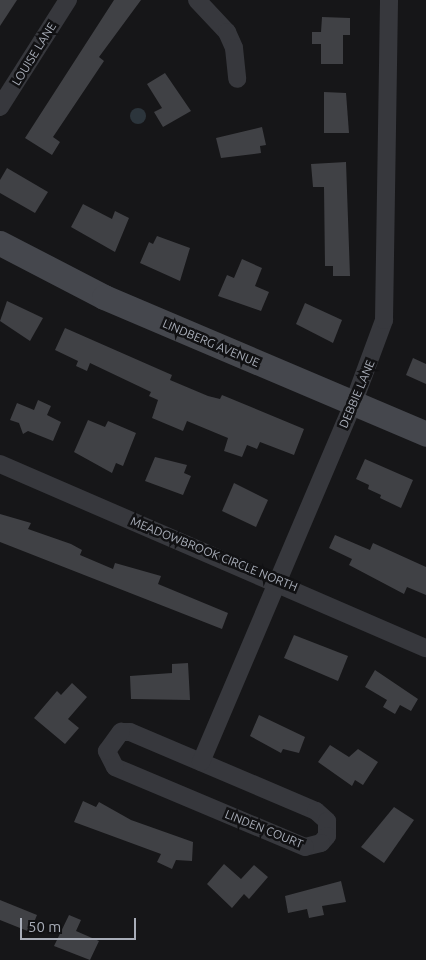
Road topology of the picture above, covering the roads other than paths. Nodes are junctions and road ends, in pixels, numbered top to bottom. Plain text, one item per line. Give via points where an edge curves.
1 (68, 0) edge
2 (197, 0) edge
3 (389, 0) edge
4 (237, 79) dead end
5 (0, 107) edge
6 (0, 243) edge
7 (353, 404) junction
8 (426, 434) edge
9 (0, 464) edge
10 (276, 579) junction
11 (426, 648) edge
12 (202, 762) junction

1 - 5 street, LOUISE LANE
2 - 4 street via 227,32 234,48
3 - 7 street, DEBBIE LANE via 387,297 378,342
6 - 7 street, LINDBERG AVENUE via 104,297
7 - 8 street, LINDBERG AVENUE
7 - 10 street, DEBBIE LANE
9 - 10 street, MEADOWBROOK CIRCLE NORTH
10 - 11 street, MEADOWBROOK CIRCLE NORTH
10 - 12 street, DEBBIE LANE
12 - 12 street, LINDEN COURT via 322,814 327,821 326,836 321,844 304,847 116,767 107,751 114,736 130,732

